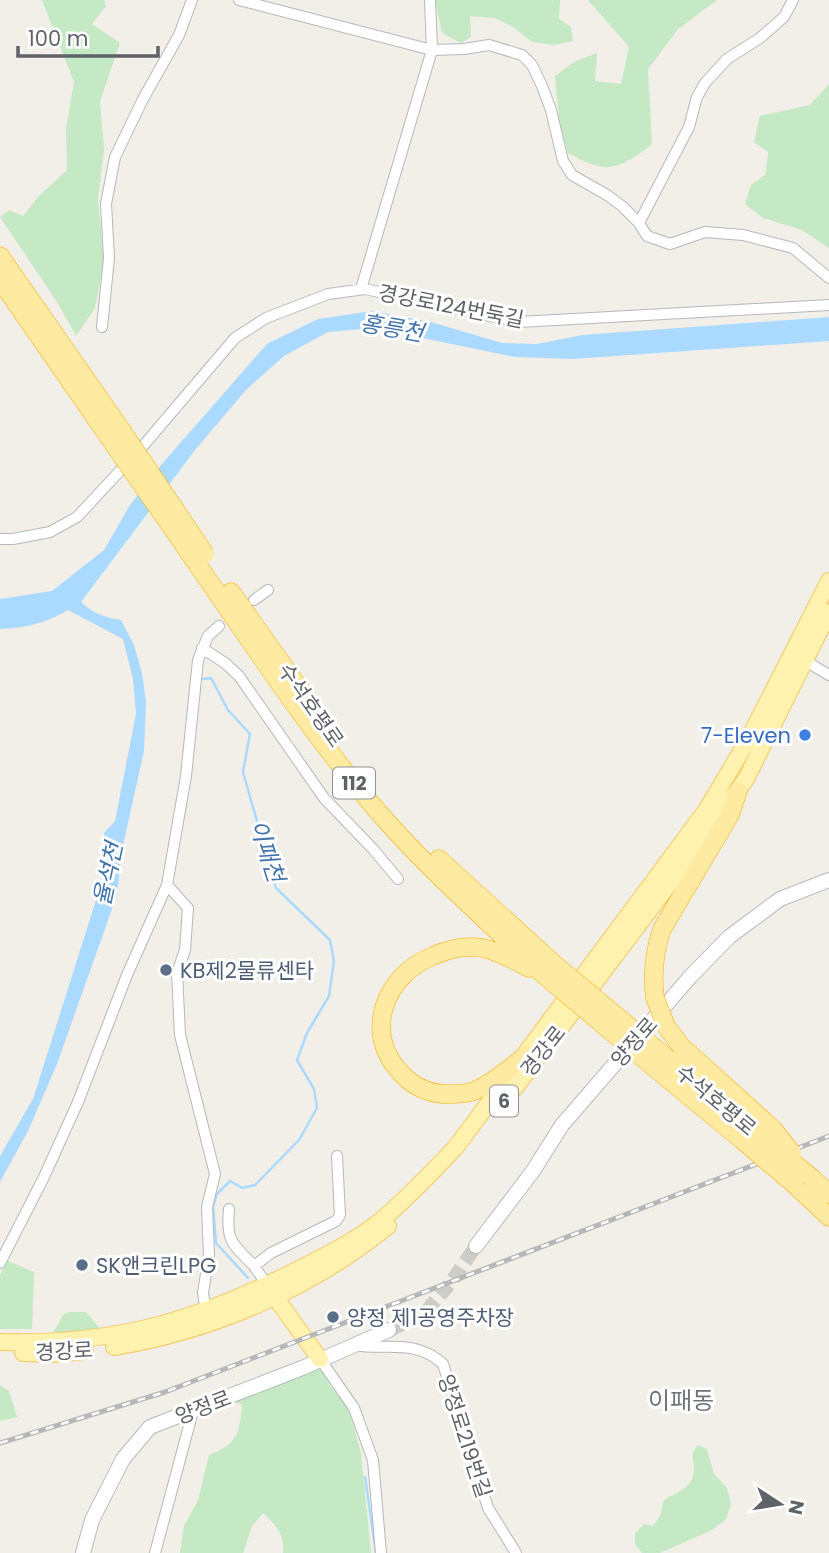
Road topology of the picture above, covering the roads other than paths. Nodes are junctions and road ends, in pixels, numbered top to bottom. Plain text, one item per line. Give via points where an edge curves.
1 (192, 0) edge
2 (239, 0) edge
3 (430, 0) edge
4 (793, 0) edge
5 (432, 50) junction
6 (639, 223) junction
7 (0, 256) edge
8 (829, 278) edge
9 (0, 279) edge
10 (361, 289) junction
11 (829, 305) edge
12 (102, 327) dead end
13 (117, 437) junction
14 (0, 539) edge
15 (829, 581) edge
16 (268, 590) dead end
17 (254, 600) dead end
18 (829, 612) edge
19 (219, 626) dead end
20 (202, 648) junction
21 (799, 657) junction
22 (829, 676) edge
23 (738, 791) junction
24 (398, 879) dead end
25 (829, 880) edge
26 (167, 885) junction
27 (548, 969) junction
28 (527, 1055) junction
29 (757, 1135) junction
30 (337, 1156) dead end
31 (827, 1207) edge
32 (229, 1209) dead end
33 (476, 1245) tunnel mouth
34 (0, 1263) edge
35 (254, 1266) junction
36 (271, 1291) junction
37 (206, 1312) junction
38 (389, 1330) tunnel mouth
39 (0, 1342) edge
40 (354, 1345) junction
41 (0, 1353) edge
42 (320, 1359) junction
43 (193, 1411) junction
44 (83, 1553) edge
45 (155, 1553) edge
46 (381, 1553) edge
47 (516, 1553) edge

1 - 12 street via 179,35 115,157 106,205 109,258
2 - 5 street
3 - 5 street
4 - 6 street via 784,17 727,59 705,83 689,127
5 - 6 street via 489,45 522,55 542,86 563,161 572,175 607,195
5 - 10 street
6 - 8 street via 647,236 670,244 705,232 743,235 793,248
7 - 13 highway, 수석호평로 / 112
9 - 13 highway, 수석호평로 / 112
10 - 11 street, 경강로124번둑길 via 519,322
10 - 14 street, 경강로124번둑길 via 328,295 266,318 235,338 77,517 50,532
13 - 27 highway, 수석호평로 / 112, bridge via 288,695 348,775 436,872
15 - 21 main road, 경강로 / 6
16 - 17 street
18 - 21 main road, 경강로 / 6
19 - 20 street
20 - 24 street via 239,676 324,798
20 - 26 street
21 - 22 street
21 - 23 main road, 경강로 / 6
21 - 28 main road, 경강로 / 6 via 707,809
23 - 29 highway, bridge via 730,815 662,929 653,964 654,998 681,1046
23 - 36 main road, 경강로 / 6 via 548,1046 435,1184 357,1252
25 - 33 main road, 양정로 via 780,900 729,937 690,976 562,1125
26 - 34 street via 78,1102
26 - 37 street via 188,908 185,950 177,973 180,1039 215,1174 207,1207
27 - 28 highway via 490,950 453,949 421,961 401,977 390,990 380,1021 386,1055 396,1069 415,1086 437,1093 473,1091
27 - 29 highway, 수석호평로 / 112, bridge
28 - 36 main road, 경강로 / 6 via 456,1147 412,1193 377,1223
29 - 31 highway, 수석호평로 / 112, bridge
29 - 31 highway, 수석호평로 / 112, bridge via 811,1177
30 - 35 street via 339,1218
32 - 35 street via 229,1237
35 - 36 street
36 - 37 main road, 경강로 / 6
36 - 41 main road, 경강로 / 6 via 175,1335 53,1354
36 - 42 main road
37 - 39 main road, 경강로 / 6 via 109,1337
38 - 40 main road, 양정로
40 - 42 main road, 양정로
40 - 47 street, 양정로219번길 via 419,1348 443,1364 488,1508
42 - 43 main road, 양정로
42 - 46 street via 354,1408 373,1460
43 - 44 main road, 양정로 via 150,1427 123,1458 92,1521
43 - 45 street

